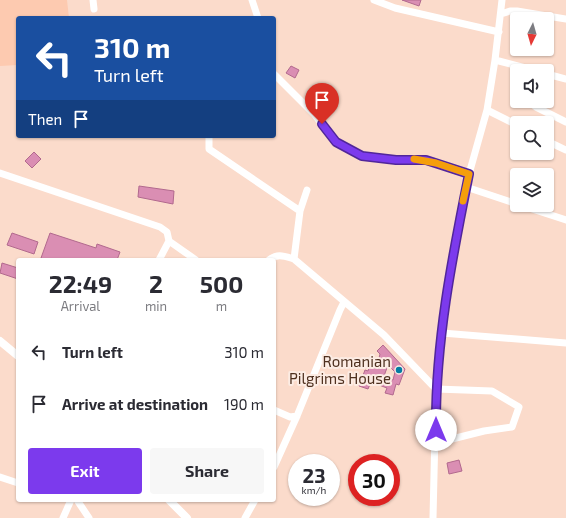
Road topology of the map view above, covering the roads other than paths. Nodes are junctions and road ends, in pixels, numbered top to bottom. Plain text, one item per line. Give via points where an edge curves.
1 (92, 0) edge
2 (252, 0) edge
3 (374, 0) edge
4 (502, 0) edge
5 (94, 9) dead end
6 (501, 14) junction
7 (257, 16) edge
8 (566, 19) edge
9 (499, 32) junction
10 (495, 60) junction
11 (510, 64) edge
12 (276, 76) edge
13 (554, 76) edge
14 (566, 79) edge
15 (538, 108) edge
16 (487, 110) junction
17 (510, 122) edge
18 (566, 122) edge
19 (210, 138) edge
20 (554, 144) edge
21 (566, 150) edge
22 (0, 174) edge
23 (469, 174) junction
24 (466, 187) junction
25 (307, 190) dead end
26 (510, 202) edge
27 (300, 211) junction
28 (541, 212) edge
29 (566, 220) edge
30 (170, 240) junction
31 (160, 258) edge
32 (193, 258) edge
33 (272, 258) edge
34 (294, 259) junction
35 (344, 302) junction
36 (442, 333) junction
37 (1, 341) edge
38 (566, 343) edge
39 (16, 354) edge
40 (436, 389) junction
41 (276, 411) edge
42 (297, 416) junction
43 (436, 444) junction
44 (276, 463) edge
45 (0, 477) edge
46 (16, 482) edge
47 (70, 502) edge
48 (77, 502) edge
49 (171, 502) edge
50 (254, 502) edge
51 (63, 518) edge
52 (89, 518) edge
53 (187, 518) edge
54 (245, 518) edge
55 (433, 518) edge

1 - 5 street
2 - 7 street
3 - 9 street via 395,8
4 - 6 street
6 - 8 street via 517,11
6 - 9 street
9 - 10 street
10 - 11 street
10 - 16 street
12 - 23 street via 314,114 333,139 346,148 362,156 376,159 426,160
13 - 14 street
15 - 18 street
16 - 17 street
16 - 23 street
19 - 27 street via 209,149
20 - 21 street
22 - 30 street via 149,222 164,229
23 - 24 street
24 - 26 street
24 - 36 street
25 - 27 street
27 - 34 street
28 - 29 street
30 - 31 street
30 - 32 street
33 - 34 street via 281,255
34 - 35 street
35 - 40 street via 384,335
35 - 42 street
36 - 38 street
36 - 40 street
37 - 39 main road
40 - 43 street
40 - 43 street via 492,391 519,407 512,427 484,431
41 - 42 street
42 - 44 street
43 - 55 street
45 - 46 street
47 - 51 street
48 - 52 street
49 - 53 main road
50 - 54 street

